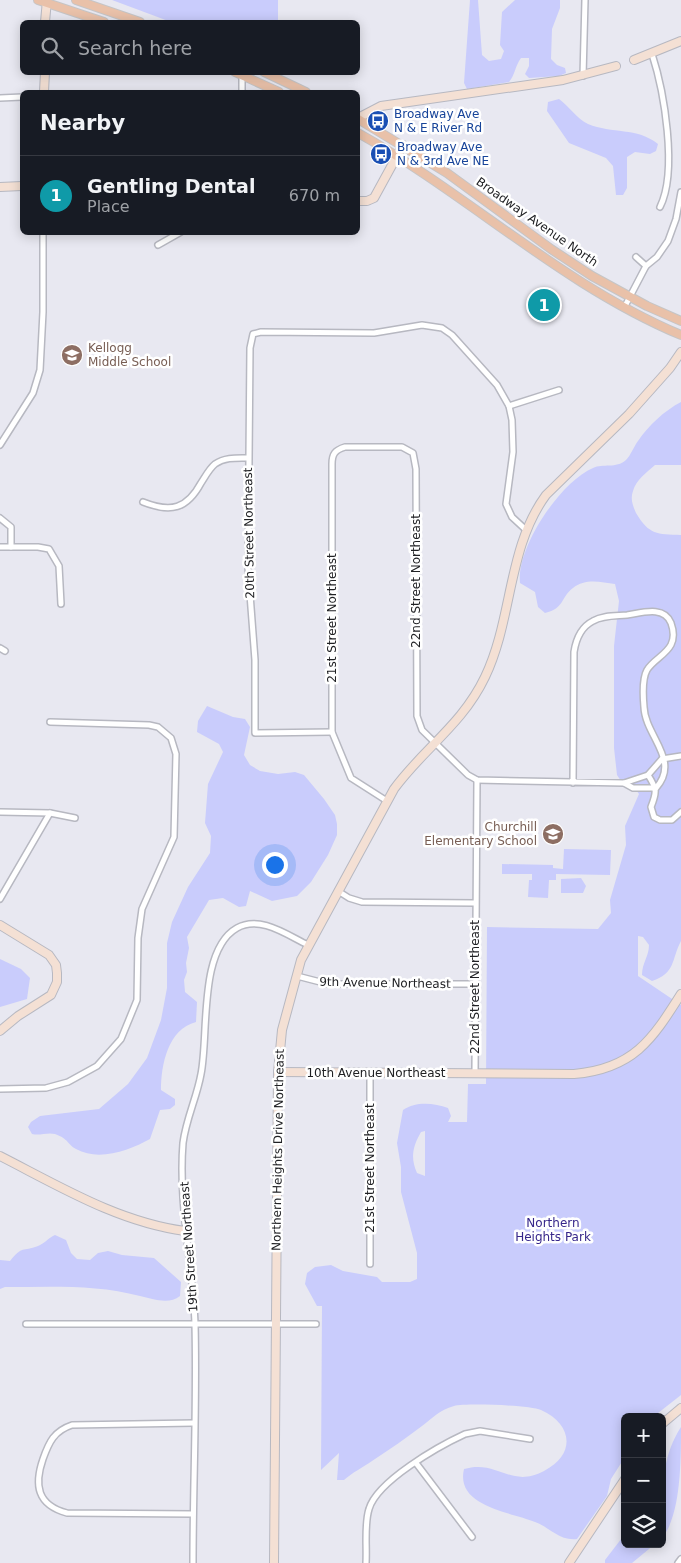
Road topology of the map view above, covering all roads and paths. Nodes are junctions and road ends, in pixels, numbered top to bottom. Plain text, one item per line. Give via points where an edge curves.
1 (76, 0) edge
2 (585, 0) edge
3 (44, 1) edge
4 (45, 20) edge
5 (98, 20) edge
6 (134, 20) edge
7 (681, 41) edge
8 (652, 54) junction
9 (634, 60) dead end
10 (616, 66) dead end
11 (45, 75) edge
12 (240, 75) edge
13 (242, 75) edge
14 (270, 75) edge
15 (583, 76) junction
16 (44, 90) edge
17 (242, 90) edge
18 (275, 90) edge
19 (302, 90) edge
20 (20, 97) edge
21 (0, 98) edge
22 (360, 117) edge
23 (360, 119) edge
24 (360, 134) edge
25 (403, 145) junction
26 (398, 156) junction
27 (0, 186) edge
28 (20, 186) edge
29 (681, 192) edge
30 (360, 201) edge
31 (660, 207) dead end
32 (44, 235) edge
33 (176, 235) edge
34 (158, 245) dead end
35 (636, 257) dead end
36 (646, 266) junction
37 (630, 297) junction
38 (624, 308) junction
39 (681, 321) edge
40 (681, 335) edge
41 (681, 352) edge
42 (559, 390) dead end
43 (509, 406) junction
44 (0, 445) edge
45 (373, 447) joint
46 (248, 458) junction
47 (143, 502) dead end
48 (0, 518) edge
49 (525, 529) junction
50 (0, 547) edge
51 (11, 547) junction
52 (61, 604) dead end
53 (50, 722) dead end
54 (332, 732) junction
55 (435, 744) junction
56 (681, 756) edge
57 (668, 758) junction
58 (648, 775) junction
59 (477, 780) junction
60 (573, 782) junction
61 (624, 783) junction
62 (656, 788) junction
63 (388, 801) junction
64 (0, 812) edge
65 (681, 812) edge
66 (50, 813) junction
67 (75, 818) dead end
68 (338, 891) junction
69 (0, 899) edge
70 (475, 903) junction
71 (0, 925) edge
72 (308, 945) junction
73 (297, 976) junction
74 (475, 984) junction
75 (681, 994) edge
76 (0, 1031) edge
77 (278, 1072) junction
78 (370, 1072) junction
79 (475, 1073) junction
80 (0, 1089) edge
81 (0, 1156) edge
82 (185, 1231) junction
83 (370, 1264) dead end
84 (195, 1323) junction
85 (26, 1324) dead end
86 (275, 1324) junction
87 (316, 1324) dead end
88 (681, 1408) edge
89 (666, 1421) edge
90 (194, 1423) junction
91 (530, 1439) dead end
92 (416, 1463) junction
93 (621, 1485) edge
94 (193, 1514) junction
95 (472, 1537) dead end
96 (681, 1558) edge
97 (193, 1563) edge
98 (274, 1563) edge
99 (366, 1563) edge
100 (569, 1563) edge
101 (678, 1563) edge

1 - 6 main road
2 - 15 street
3 - 4 street
3 - 5 main road
7 - 8 street
8 - 9 street
8 - 31 street via 667,124 665,194
10 - 15 street
11 - 16 street
12 - 17 street
13 - 18 main road
14 - 19 main road
15 - 22 street via 381,106
20 - 21 street
23 - 25 main road, Broadway Avenue North
24 - 26 main road, Broadway Avenue North
25 - 26 street
25 - 37 main road, Broadway Avenue North via 566,259
26 - 30 street via 374,198
26 - 38 main road, Broadway Avenue North via 553,265
27 - 28 street
29 - 36 street via 668,241
32 - 44 street via 40,370 33,393
33 - 34 street
35 - 36 street
36 - 37 street
37 - 38 street
37 - 39 main road, Broadway Avenue North
38 - 40 main road, Broadway Avenue North
41 - 49 street, Northern Heights Drive Northeast via 629,414 546,495
42 - 43 street
43 - 46 street, 20th Street Northeast via 498,385 467,349 442,328 422,325 374,333 260,332 253,334 250,348
43 - 49 street via 513,443 506,504 512,518
45 - 54 street, 21st Street Northeast via 338,449 332,458
45 - 55 street, 22nd Street Northeast via 408,449 415,459 415,704 418,723
46 - 47 street via 232,458 214,465 193,498 181,506 156,507
46 - 54 street, 20th Street Northeast via 248,568 255,660 254,733
48 - 51 street via 11,527
49 - 55 street, Northern Heights Drive Northeast via 493,659 466,710
50 - 51 street
51 - 52 street via 45,547 53,554 60,574
53 - 80 street via 149,725 165,732 176,754 174,836 142,909 137,1000 121,1039 97,1066 68,1082 46,1088
54 - 63 street, 21st Street Northeast via 350,778
55 - 59 street
55 - 63 street, Northern Heights Drive Northeast via 407,772
56 - 57 street
57 - 58 street via 658,761
57 - 60 street via 667,751 648,723 644,709 646,673 652,663 669,649 672,624 664,614 657,612 593,620 579,633 575,642
57 - 62 street via 667,775
58 - 61 street
58 - 62 street
59 - 60 street
59 - 70 street, 22nd Street Northeast
60 - 61 street
61 - 62 street via 633,788
62 - 65 street via 651,807 654,817 672,820
63 - 68 street, Northern Heights Drive Northeast
64 - 66 street
66 - 67 street
66 - 69 street
68 - 70 street via 362,902
68 - 72 street, Northern Heights Drive Northeast
70 - 74 street, 22nd Street Northeast
71 - 76 street via 49,955 57,973 52,995
72 - 73 street, Northern Heights Drive Northeast
72 - 82 street, 19th Street Northeast via 257,923 236,928 220,944 212,971 201,1075 183,1144
73 - 74 street, 9th Avenue Northeast via 328,984
73 - 77 street, Northern Heights Drive Northeast via 282,1030
74 - 79 street, 22nd Street Northeast
75 - 79 street, 10th Avenue Northeast via 641,1048 612,1067 574,1074
77 - 78 street, 10th Avenue Northeast
77 - 86 street, Northern Heights Drive Northeast
78 - 79 street, 10th Avenue Northeast
78 - 83 street, 21st Street Northeast
81 - 82 street via 119,1214
82 - 84 street, 19th Street Northeast
84 - 85 street
84 - 86 street
84 - 90 street, 19th Street Northeast
86 - 87 street
86 - 98 street, Northern Heights Drive Northeast
88 - 89 street
90 - 94 street, 19th Street Northeast
90 - 94 street via 72,1425 56,1433 49,1441 38,1481 48,1505 67,1513
91 - 92 street via 473,1432
92 - 95 street
92 - 99 street via 387,1482 373,1499 367,1524
93 - 100 street
94 - 97 street, 19th Street Northeast
96 - 101 street

